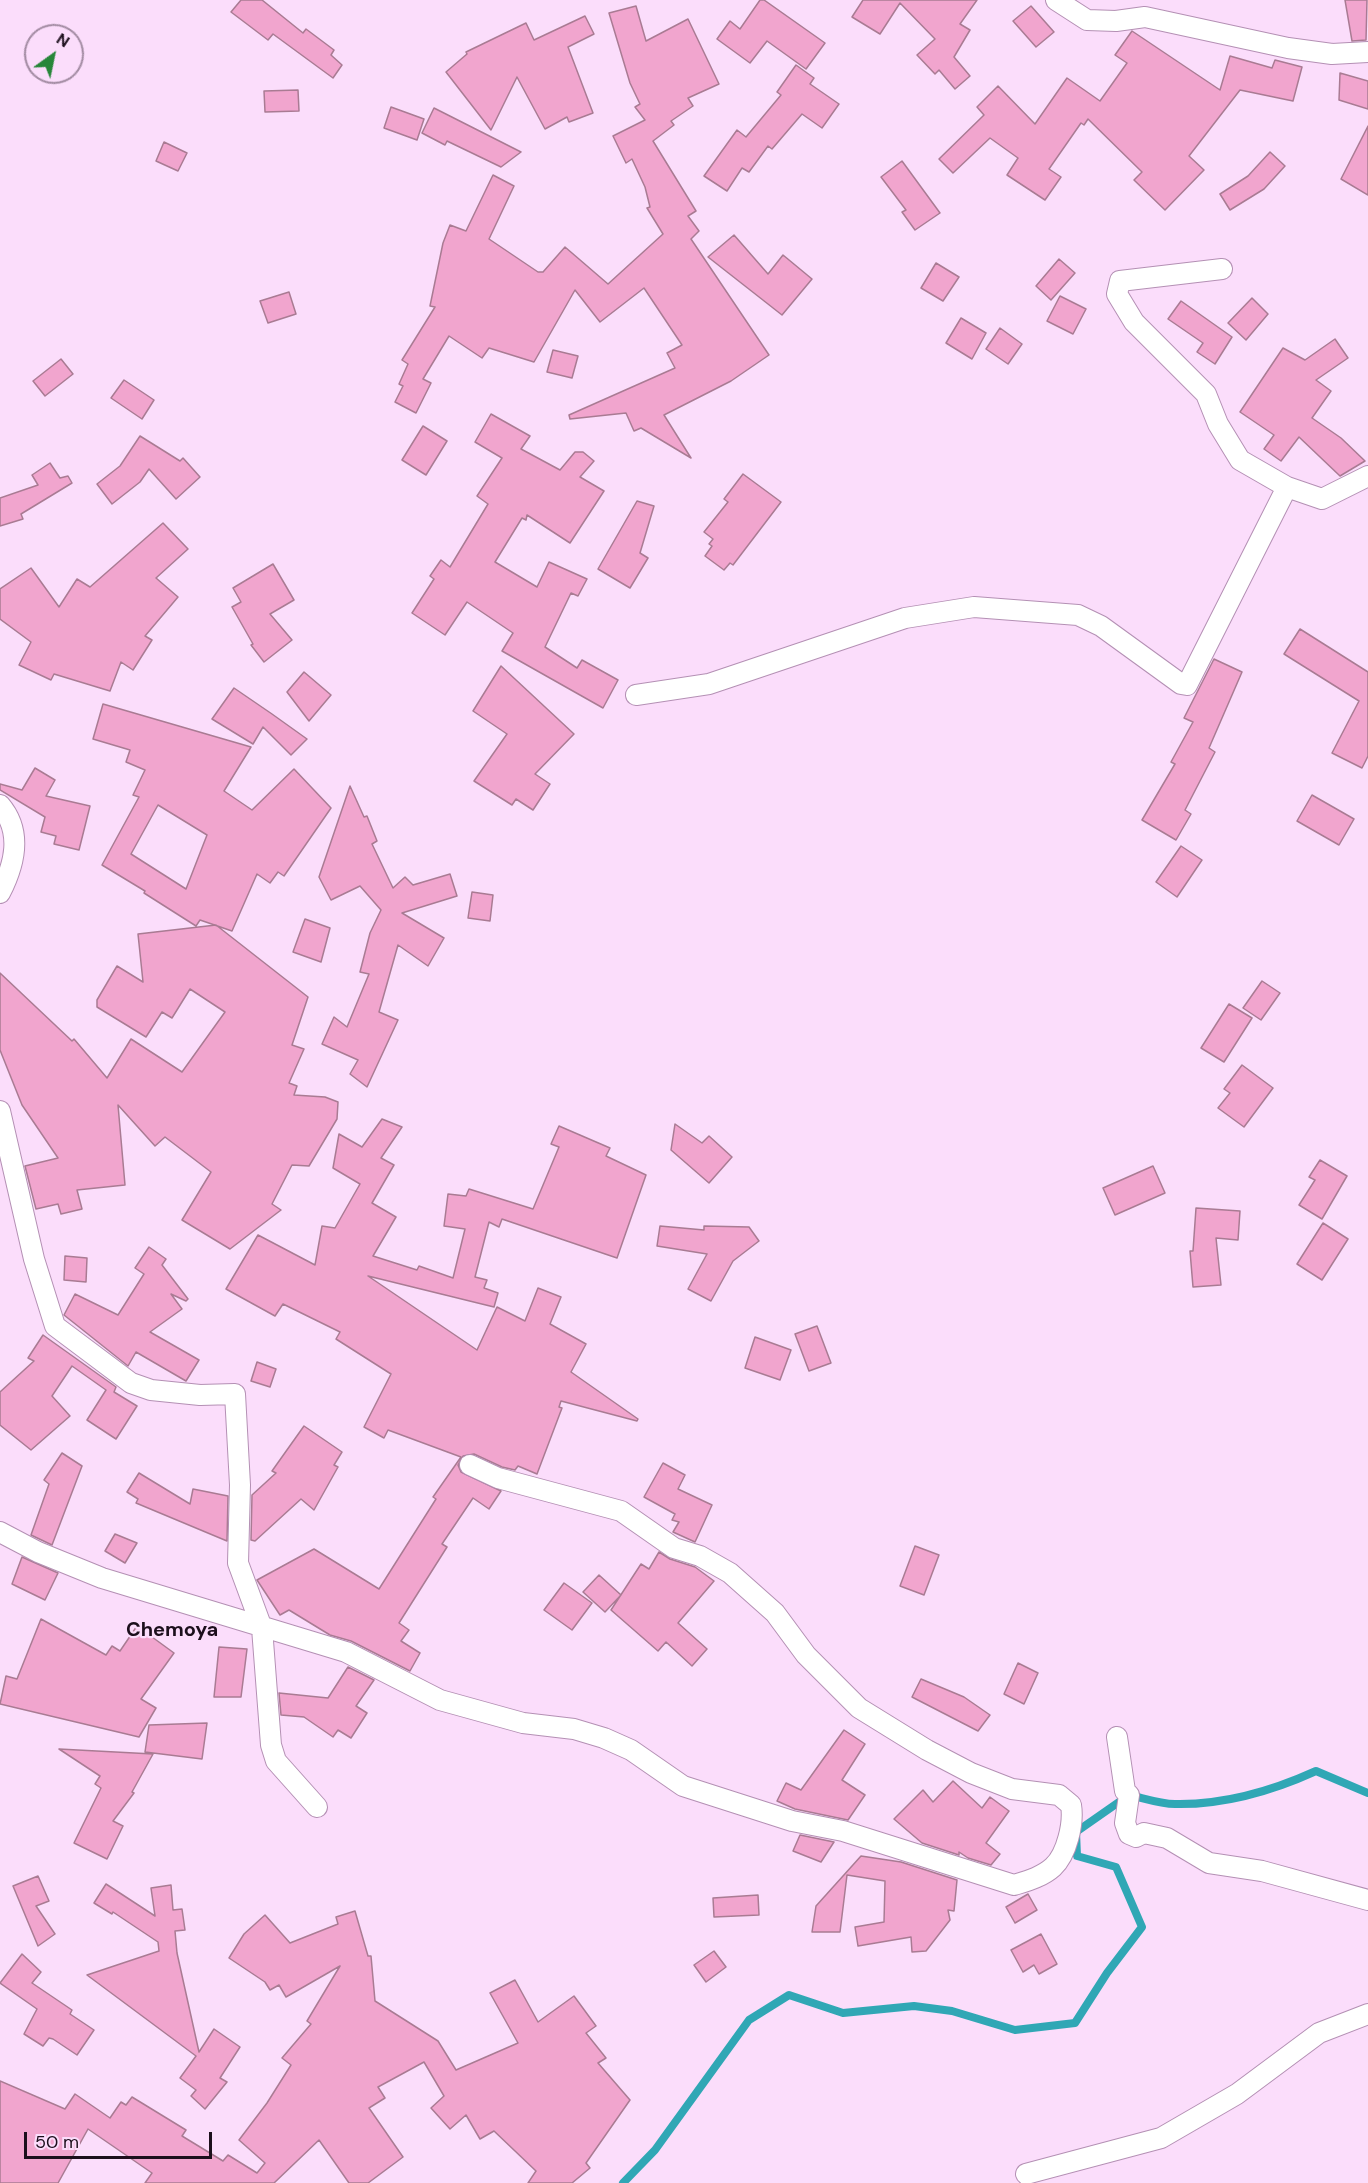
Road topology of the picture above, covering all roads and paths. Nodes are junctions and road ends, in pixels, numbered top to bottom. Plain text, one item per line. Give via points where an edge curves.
1 (1056, 0) edge
2 (1368, 52) edge
3 (1222, 269) dead end
4 (1368, 476) edge
5 (1287, 487) junction
6 (636, 695) dead end
7 (0, 805) edge
8 (0, 893) edge
9 (0, 1111) edge
10 (470, 1465) dead end
11 (0, 1532) edge
12 (262, 1628) junction
13 (1117, 1737) dead end
14 (317, 1807) dead end
15 (1368, 1900) edge
16 (1368, 2014) edge
17 (1026, 2174) dead end

1 - 2 street via 1087,20 1145,17 1288,48 1332,54
3 - 5 street via 1120,281 1118,294 1134,322 1206,394 1218,424 1240,460
4 - 5 street via 1322,499
5 - 6 street via 1187,685 1101,626 1078,615 974,607 905,618 709,684
7 - 8 street via 11,820 15,847
9 - 12 street via 34,1259 55,1326 141,1387 173,1393 235,1394 240,1485 238,1563
10 - 12 street via 498,1478 621,1511 674,1548 700,1556 730,1573 775,1613 806,1655 859,1708 971,1773 1012,1789 1059,1795 1071,1805 1072,1814 1067,1840 1054,1867 1014,1886 843,1831 750,1809 683,1786 631,1750 604,1738 574,1729 523,1723 440,1700 346,1652
11 - 12 street via 102,1578
12 - 14 street via 267,1708 276,1761
13 - 15 street via 1125,1791 1129,1795 1125,1823 1129,1834 1167,1838 1209,1863 1262,1870
16 - 17 street via 1320,2033 1237,2094 1161,2138

